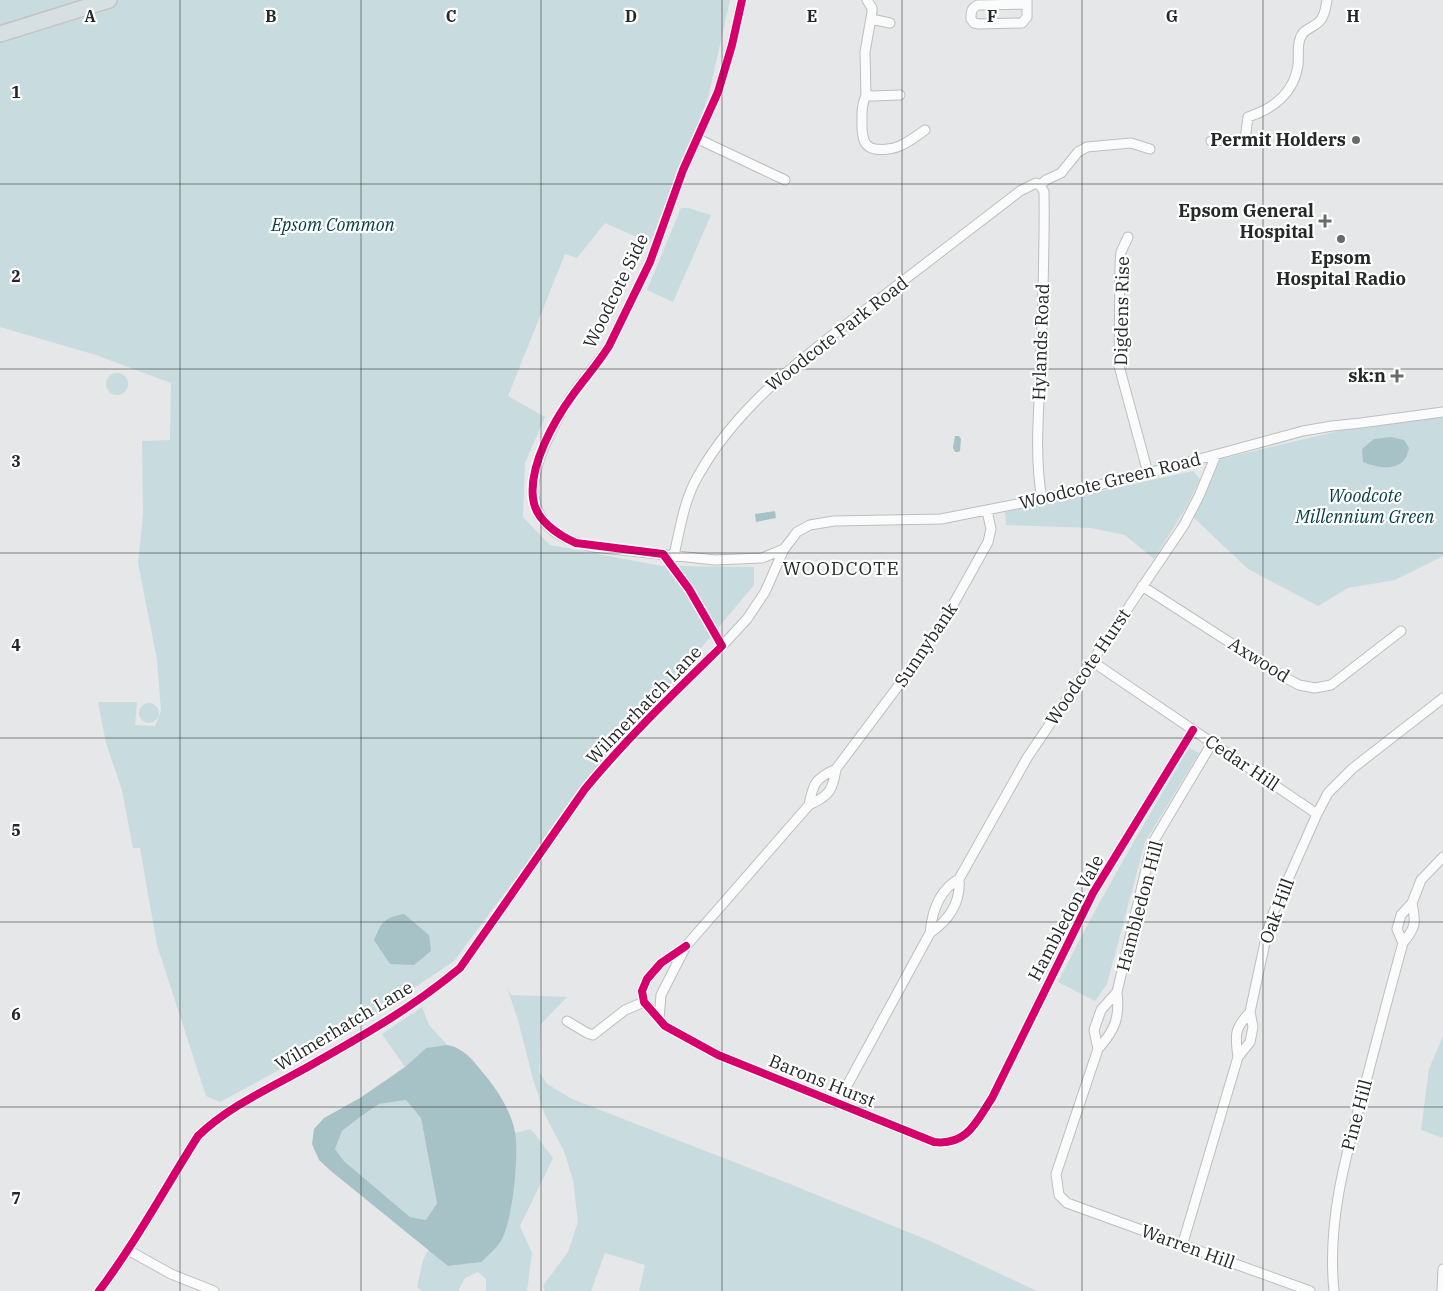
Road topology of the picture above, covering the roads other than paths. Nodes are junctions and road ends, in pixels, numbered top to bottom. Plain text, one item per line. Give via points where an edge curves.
1 (109, 0) edge
2 (742, 0) edge
3 (866, 0) edge
4 (1327, 0) edge
5 (1027, 2) edge
6 (871, 19) junction
7 (890, 23) dead end
8 (0, 34) edge
9 (866, 94) junction
10 (900, 95) dead end
11 (925, 130) dead end
12 (698, 138) junction
13 (1211, 140) dead end
14 (1150, 150) dead end
15 (785, 180) dead end
16 (1040, 185) junction
17 (1128, 237) dead end
18 (1443, 412) edge
19 (1216, 455) junction
20 (1148, 473) junction
21 (1042, 499) junction
22 (987, 510) junction
23 (784, 549) junction
24 (663, 554) junction
25 (674, 555) junction
26 (1142, 586) junction
27 (1401, 631) dead end
28 (722, 646) junction
29 (1092, 662) junction
30 (1443, 698) edge
31 (1193, 730) junction
32 (1212, 743) junction
33 (836, 769) junction
34 (810, 805) junction
35 (1316, 814) junction
36 (1443, 857) edge
37 (960, 879) junction
38 (1412, 903) junction
39 (930, 933) junction
40 (1402, 942) junction
41 (686, 946) junction
42 (1117, 992) junction
43 (644, 1002) junction
44 (1250, 1012) junction
45 (659, 1019) junction
46 (567, 1022) dead end
47 (1098, 1049) junction
48 (1238, 1057) junction
49 (837, 1104) junction
50 (975, 1124) joint
51 (1067, 1204) joint
52 (1182, 1246) junction
53 (128, 1250) junction
54 (1443, 1269) edge
55 (98, 1291) edge
56 (214, 1291) edge
57 (1310, 1291) edge
58 (1334, 1291) edge
59 (1442, 1291) edge

1 - 8 highway
2 - 12 street, Woodcote Side via 718,92
3 - 6 street via 872,8
4 - 13 street via 1321,20 1303,32 1300,38 1298,67 1287,92 1268,110 1248,117 1245,139
5 - 5 street via 1027,18 1022,23 979,24 971,19 974,6
6 - 7 street
6 - 9 street via 865,52
9 - 10 street
9 - 11 street via 862,104 863,138 869,148 888,150
12 - 15 street
12 - 24 street, Woodcote Side via 638,287 601,359 549,434 534,483 533,499 539,514 564,538 593,546
14 - 16 street, Woodcote Park Road via 1130,143 1087,147 1078,152 1061,173
16 - 21 street, Hylands Road via 1044,192 1039,400
16 - 25 street, Woodcote Park Road via 1030,184 1020,191 767,388 729,431 697,476
17 - 20 street, Digdens Rise via 1120,263 1119,366
18 - 19 street, Woodcote Green Road via 1332,426
19 - 20 street, Woodcote Green Road
19 - 26 street, Woodcote Hurst via 1184,525
20 - 21 street, Woodcote Green Road
21 - 22 street, Woodcote Green Road
22 - 23 street, Woodcote Green Road via 941,519 824,522 797,532
22 - 33 street, Sunnybank via 991,529 988,542 949,612 918,660
23 - 25 street, Woodcote Side via 762,558 742,560
23 - 28 street, Wilmerhatch Lane via 765,592 747,619
24 - 25 street, Woodcote Side
24 - 28 street via 689,589
26 - 27 street, Axwood via 1282,676 1299,685 1315,688 1332,685
26 - 29 street, Woodcote Hurst
28 - 53 street, Wilmerhatch Lane via 606,763 460,968 377,1028 208,1127 198,1136
29 - 31 street, Cedar Hill
29 - 37 street, Woodcote Hurst via 1027,758
30 - 35 street, Oak Hill via 1347,773 1328,792
31 - 32 street, Cedar Hill
31 - 50 street, Hambledon Vale via 1093,893 1004,1076
32 - 35 street, Cedar Hill
32 - 42 street, Hambledon Hill via 1152,844
33 - 34 street, Sunnybank via 834,786 823,798
33 - 34 street, Sunnybank via 821,776 812,788
34 - 41 street, Sunnybank
35 - 44 street, Oak Hill via 1274,911
36 - 38 street, Pine Hill via 1421,880
37 - 39 street, Woodcote Hurst via 959,898 944,923
37 - 39 street, Woodcote Hurst via 944,891 931,916
38 - 40 street, Pine Hill via 1416,920 1412,932
38 - 40 street, Pine Hill via 1401,915 1397,928
39 - 49 street, Woodcote Hurst
40 - 58 street, Pine Hill via 1334,1213
41 - 43 street, Sunnybank via 661,963 647,979 642,991
41 - 45 street, Sunnybank via 660,995
42 - 47 street, Hambledon Hill via 1119,1010 1110,1036
42 - 47 street, Hambledon Hill via 1101,1010 1094,1030
43 - 45 street
43 - 46 street via 625,1010 594,1035
44 - 48 street, Oak Hill via 1253,1027 1250,1042
44 - 48 street, Oak Hill via 1239,1024 1235,1038
45 - 49 street, Barons Hurst via 718,1055
47 - 51 street, Hambledon Hill via 1056,1174 1059,1195
48 - 52 street, Oak Hill
49 - 50 street, Barons Hurst via 946,1144 957,1140
51 - 52 street, Warren Hill
52 - 57 street, Warren Hill
53 - 55 street, Wilmerhatch Lane
53 - 56 street via 171,1274
54 - 59 street

